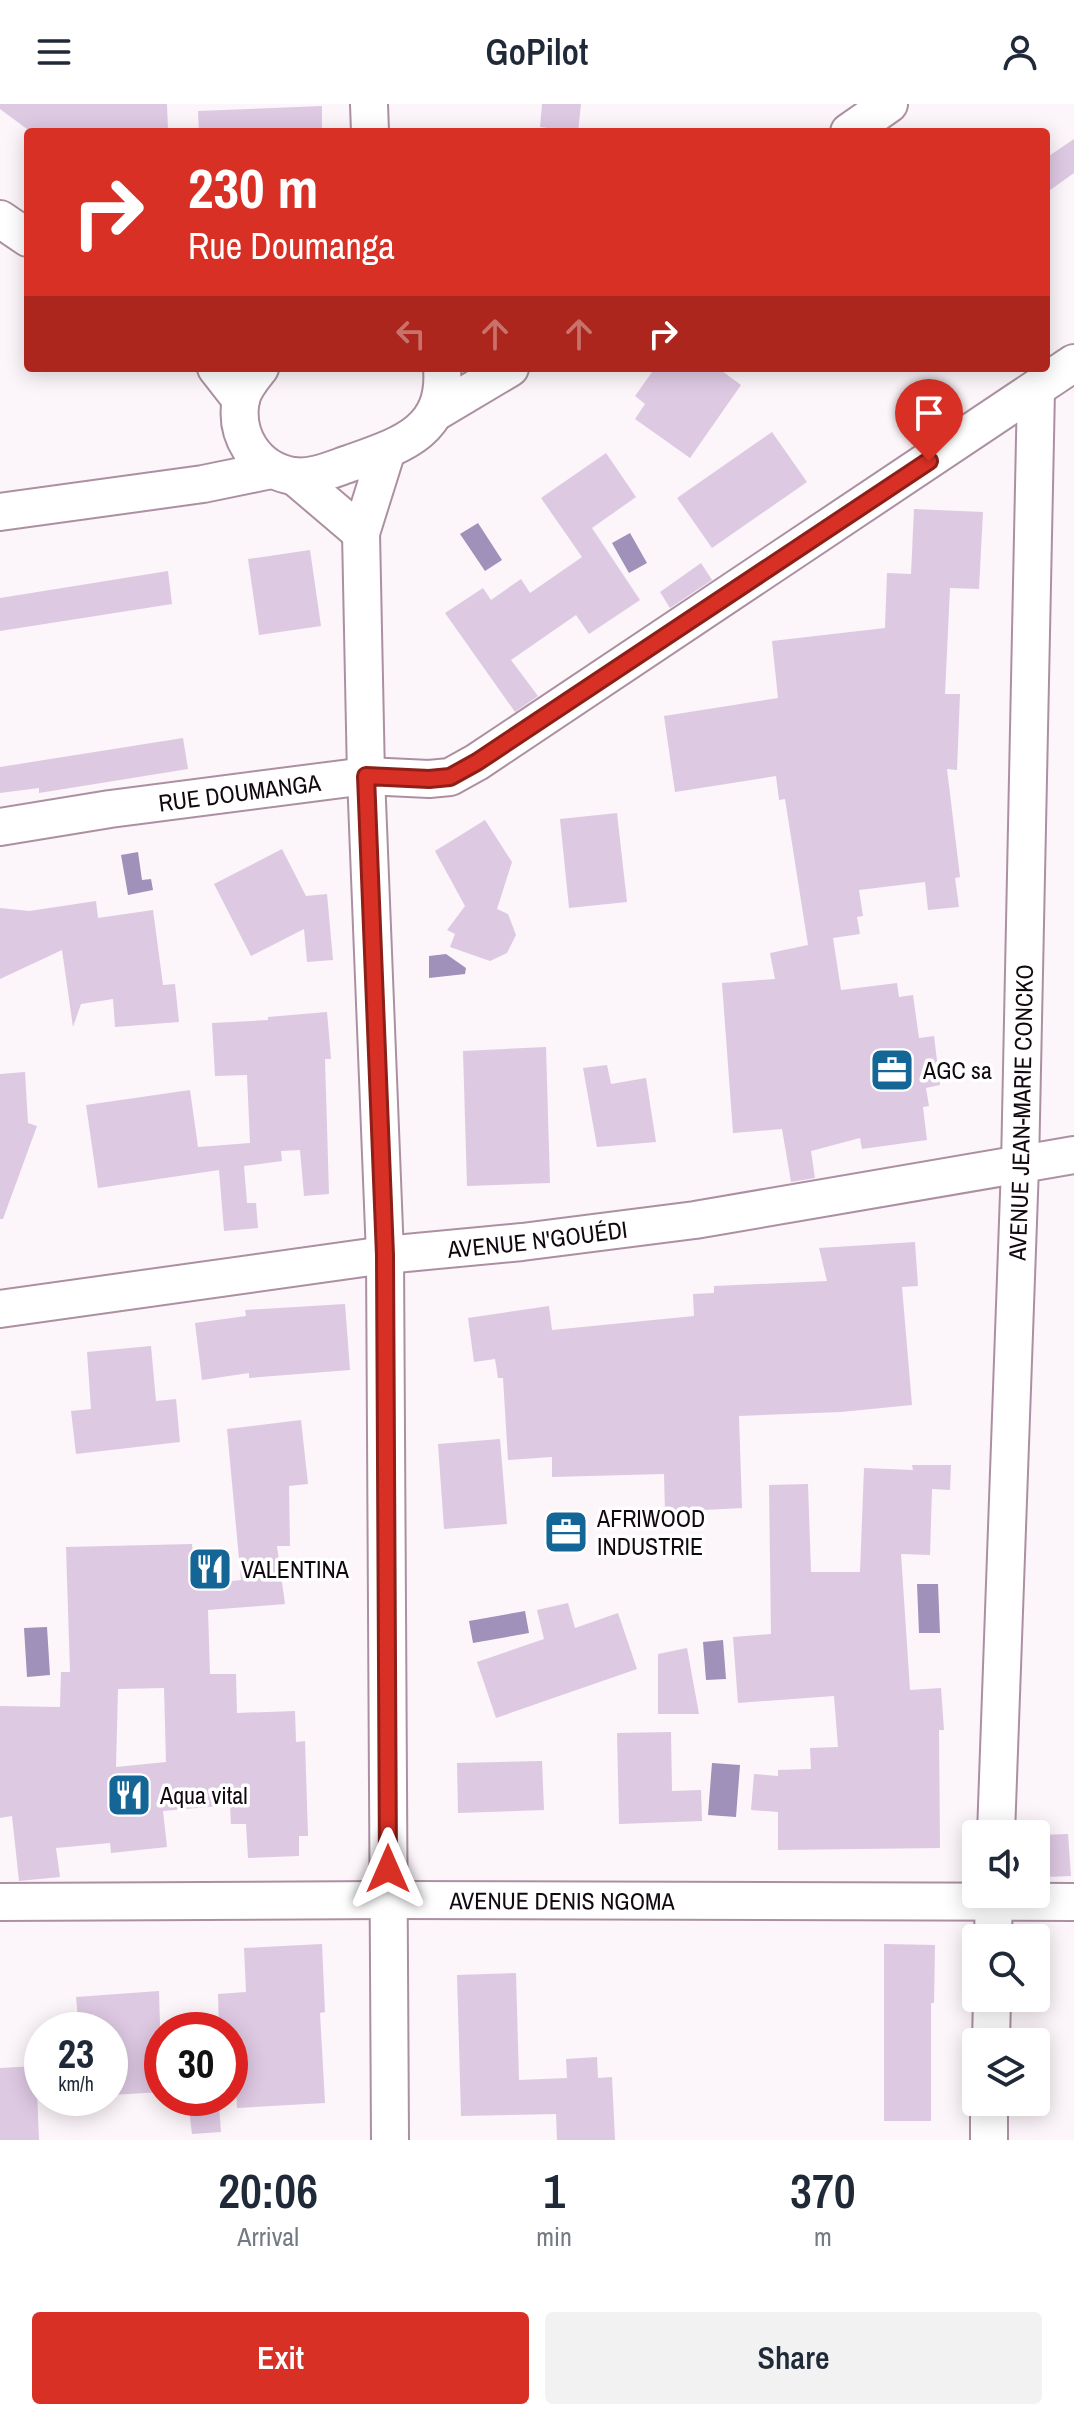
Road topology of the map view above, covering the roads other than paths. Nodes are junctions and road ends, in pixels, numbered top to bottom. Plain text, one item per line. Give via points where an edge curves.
1 (369, 104) edge
2 (889, 104) edge
3 (370, 128) edge
4 (855, 128) edge
5 (0, 219) edge
6 (24, 235) edge
7 (1074, 363) edge
8 (218, 372) edge
9 (257, 372) edge
10 (442, 372) edge
11 (503, 372) edge
12 (1036, 390) junction
13 (436, 412) junction
14 (241, 416) junction
15 (387, 450) junction
16 (283, 473) junction
17 (203, 484) junction
18 (0, 512) edge
19 (361, 533) junction
20 (366, 776) junction
21 (0, 827) edge
22 (1074, 1155) edge
23 (1020, 1166) junction
24 (385, 1255) junction
25 (0, 1309) edge
26 (997, 1820) edge
27 (962, 1898) edge
28 (388, 1900) junction
29 (1050, 1901) edge
30 (0, 1902) edge
31 (1074, 1902) edge
32 (989, 2116) edge
33 (390, 2140) edge
34 (989, 2140) edge

1 - 3 street
2 - 4 street
5 - 6 street
7 - 12 street, RUE DOUMANGA
8 - 14 street
9 - 14 street via 246,386
10 - 13 street
11 - 13 street
12 - 20 street, RUE DOUMANGA via 477,762 450,777
12 - 23 street, AVENUE JEAN-MARIE CONCKO
13 - 15 street via 421,431
14 - 16 street via 253,454
14 - 17 street
15 - 16 street via 318,474
15 - 19 street
16 - 17 street
16 - 19 street
17 - 18 street
19 - 20 street
20 - 21 street, RUE DOUMANGA
20 - 24 street
22 - 23 street, AVENUE N'GOUÉDI
23 - 24 street, AVENUE N'GOUÉDI via 695,1220
23 - 26 street, AVENUE JEAN-MARIE CONCKO
24 - 25 street, AVENUE N'GOUÉDI
24 - 28 street
27 - 28 street, AVENUE DENIS NGOMA
28 - 30 street, AVENUE DENIS NGOMA
28 - 33 street
29 - 31 street, AVENUE DENIS NGOMA
32 - 34 street

